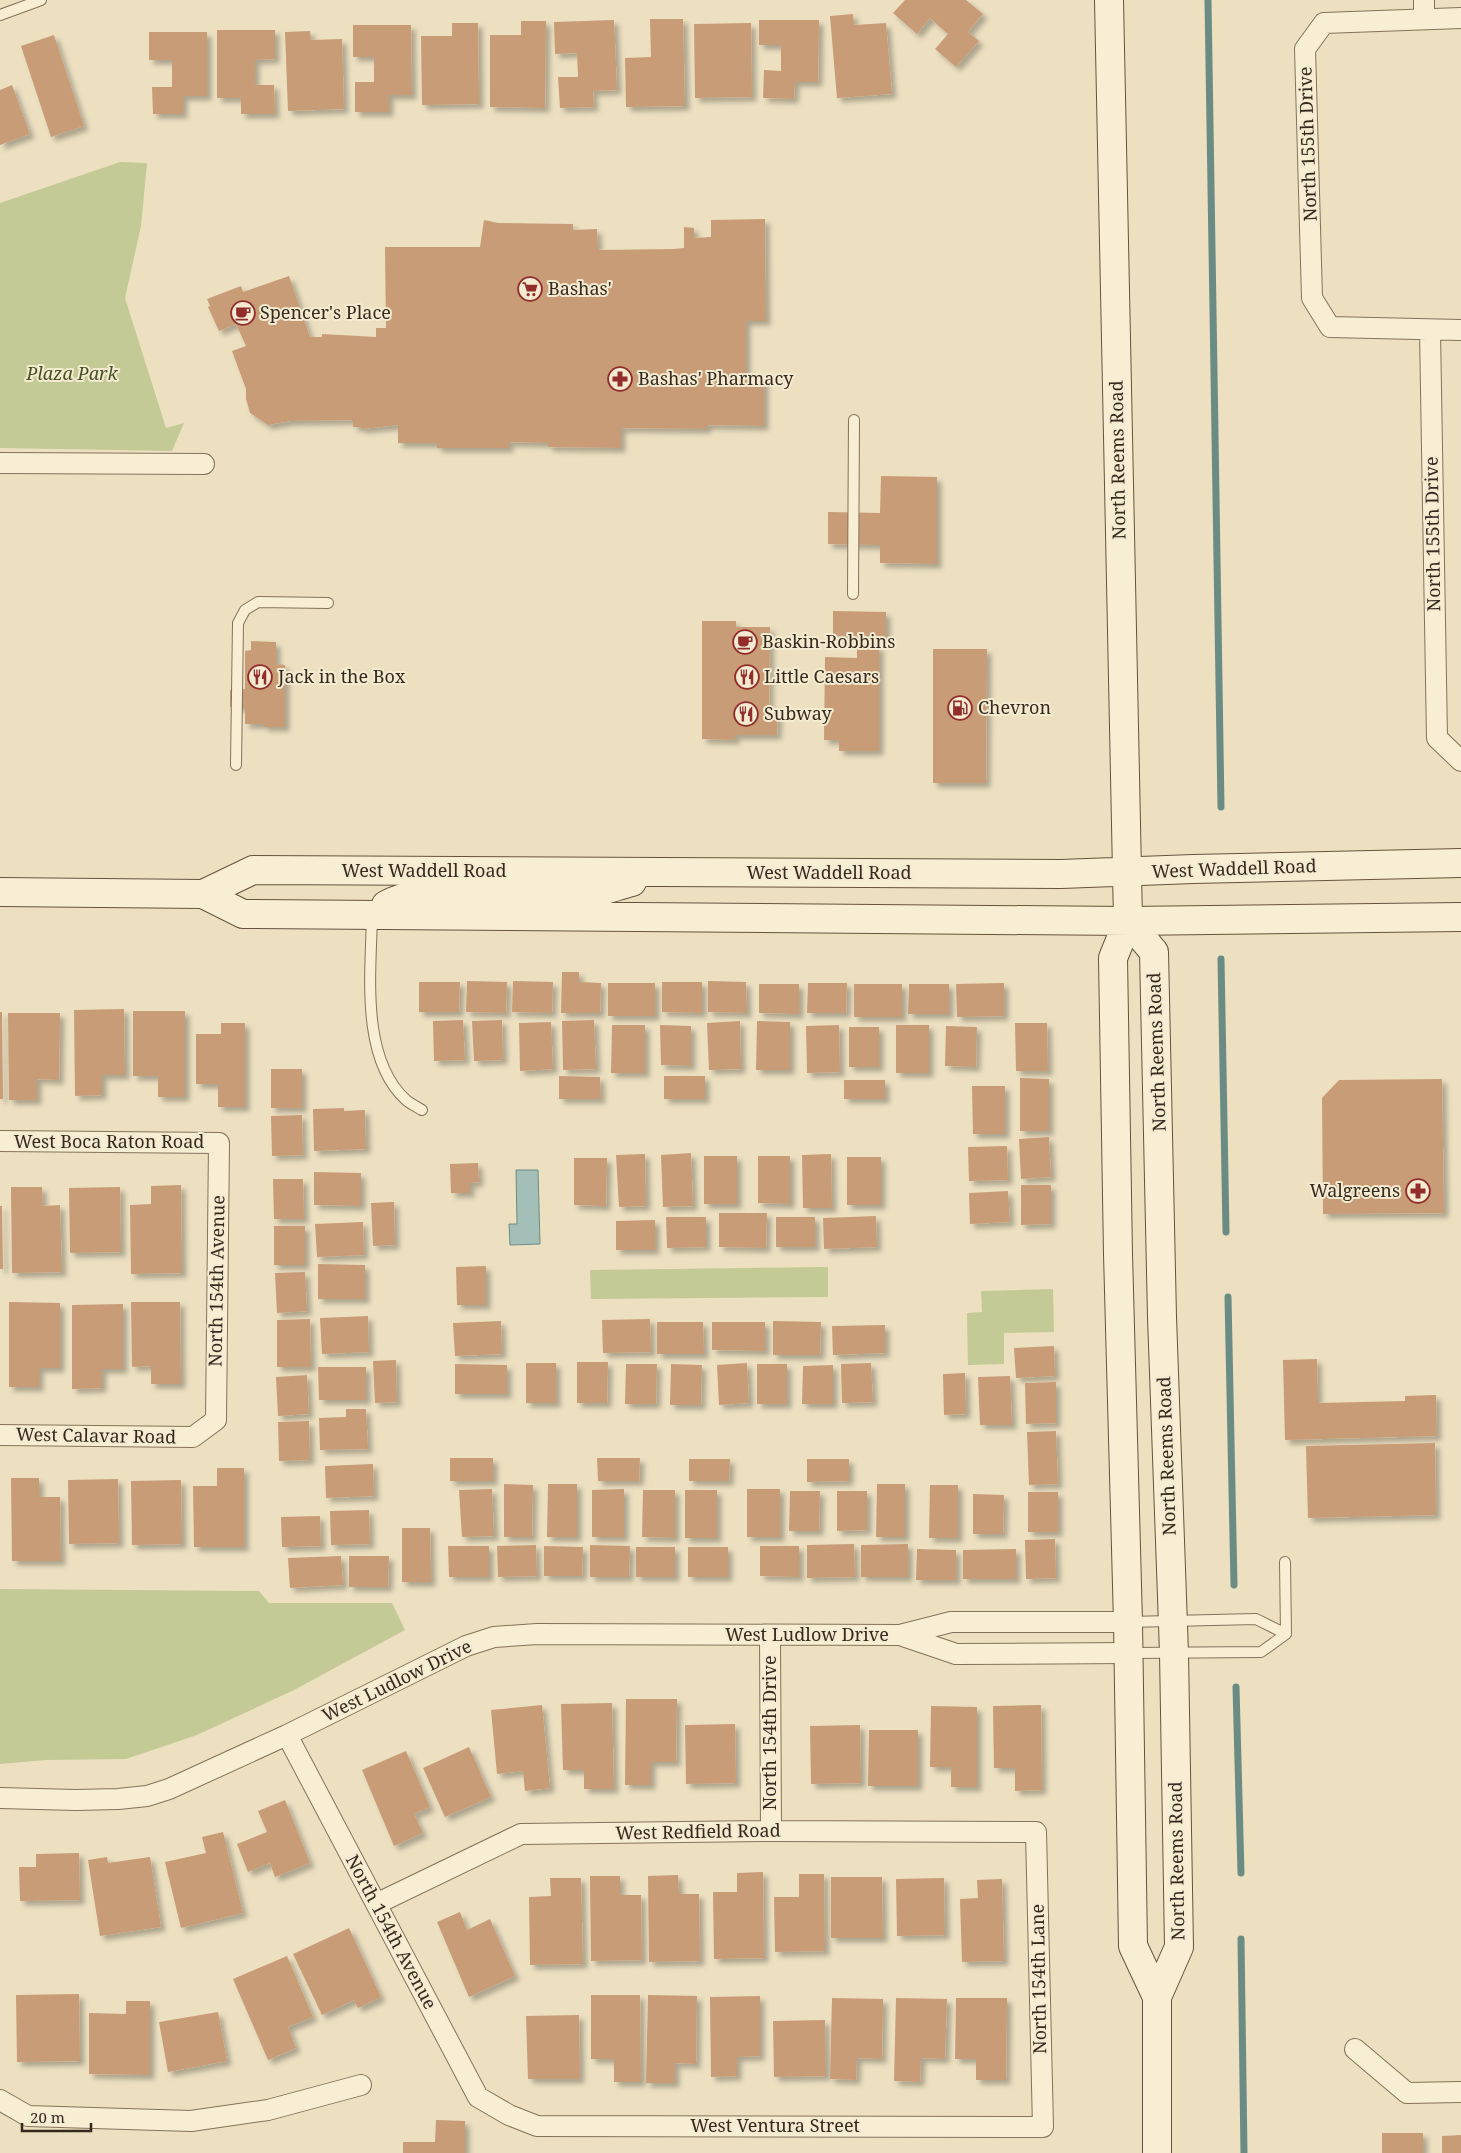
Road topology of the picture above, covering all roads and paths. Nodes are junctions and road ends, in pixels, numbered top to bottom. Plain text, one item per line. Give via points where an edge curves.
1 (41, 0) edge
2 (1109, 0) edge
3 (1424, 9) edge
4 (0, 15) edge
5 (1461, 18) edge
6 (1461, 330) edge
7 (1430, 331) junction
8 (854, 420) dead end
9 (0, 463) edge
10 (204, 464) dead end
11 (853, 594) dead end
12 (328, 603) dead end
13 (1461, 761) edge
14 (236, 765) dead end
15 (1461, 863) edge
16 (672, 872) junction
17 (1126, 872) junction
18 (0, 892) edge
19 (203, 894) junction
20 (372, 914) junction
21 (1461, 917) edge
22 (1128, 921) junction
23 (422, 1110) dead end
24 (0, 1142) edge
25 (219, 1143) joint
26 (216, 1420) joint
27 (0, 1435) edge
28 (1285, 1562) dead end
29 (1172, 1620) junction
30 (1128, 1622) junction
31 (1286, 1634) junction
32 (770, 1635) junction
33 (900, 1635) junction
34 (1129, 1653) junction
35 (1174, 1653) junction
36 (287, 1735) junction
37 (0, 1798) edge
38 (771, 1831) junction
39 (1036, 1832) joint
40 (376, 1904) junction
41 (1157, 1997) junction
42 (1355, 2049) dead end
43 (361, 2085) dead end
44 (1461, 2092) edge
45 (0, 2100) edge
46 (509, 2115) joint
47 (1043, 2127) joint
48 (1157, 2153) edge

1 - 4 lane
2 - 17 main road, North Reems Road
3 - 5 street
3 - 7 street, North 155th Drive via 1324,23 1305,49 1312,298 1330,327
6 - 7 street
7 - 13 street, North 155th Drive via 1437,738
8 - 11 lane
9 - 10 street
12 - 14 lane via 258,602 244,610 238,623
15 - 17 main road, West Waddell Road
16 - 17 main road, West Waddell Road
16 - 19 main road, West Waddell Road via 253,870
16 - 20 main road via 573,897 413,896 394,900
17 - 22 main road, North Reems Road
18 - 19 main road, West Waddell Road
19 - 20 main road, West Waddell Road via 243,914
20 - 22 main road, West Waddell Road
20 - 23 lane via 372,1013 379,1055 392,1082 406,1100
21 - 22 main road, West Waddell Road
22 - 29 main road, North Reems Road via 1154,952
22 - 30 main road, North Reems Road via 1113,958
24 - 25 street, West Boca Raton Road
25 - 26 street, North 154th Avenue
26 - 27 street, West Calavar Road via 193,1437
28 - 31 lane
29 - 30 lane
29 - 31 lane via 1256,1618
29 - 35 main road, North Reems Road
30 - 33 street, West Ludlow Drive via 951,1622
30 - 34 main road, North Reems Road
31 - 35 lane via 1261,1652
32 - 33 street, West Ludlow Drive
32 - 36 street, West Ludlow Drive via 537,1634 494,1637 466,1646
32 - 38 street, North 154th Drive
33 - 34 street, West Ludlow Drive via 956,1654
34 - 35 lane
34 - 41 main road, North Reems Road via 1133,1946
35 - 41 main road, North Reems Road via 1179,1947
36 - 37 street, West Ludlow Drive via 195,1779 147,1796 76,1800
36 - 40 street, North 154th Avenue
38 - 39 street, West Redfield Road
38 - 40 street, West Redfield Road via 521,1834
39 - 47 street, North 154th Lane
40 - 46 street, North 154th Avenue via 478,2097
41 - 48 main road, North Reems Road
42 - 44 street via 1407,2093
43 - 45 street via 268,2110 192,2121 28,2116
46 - 47 street, West Ventura Street via 537,2126

